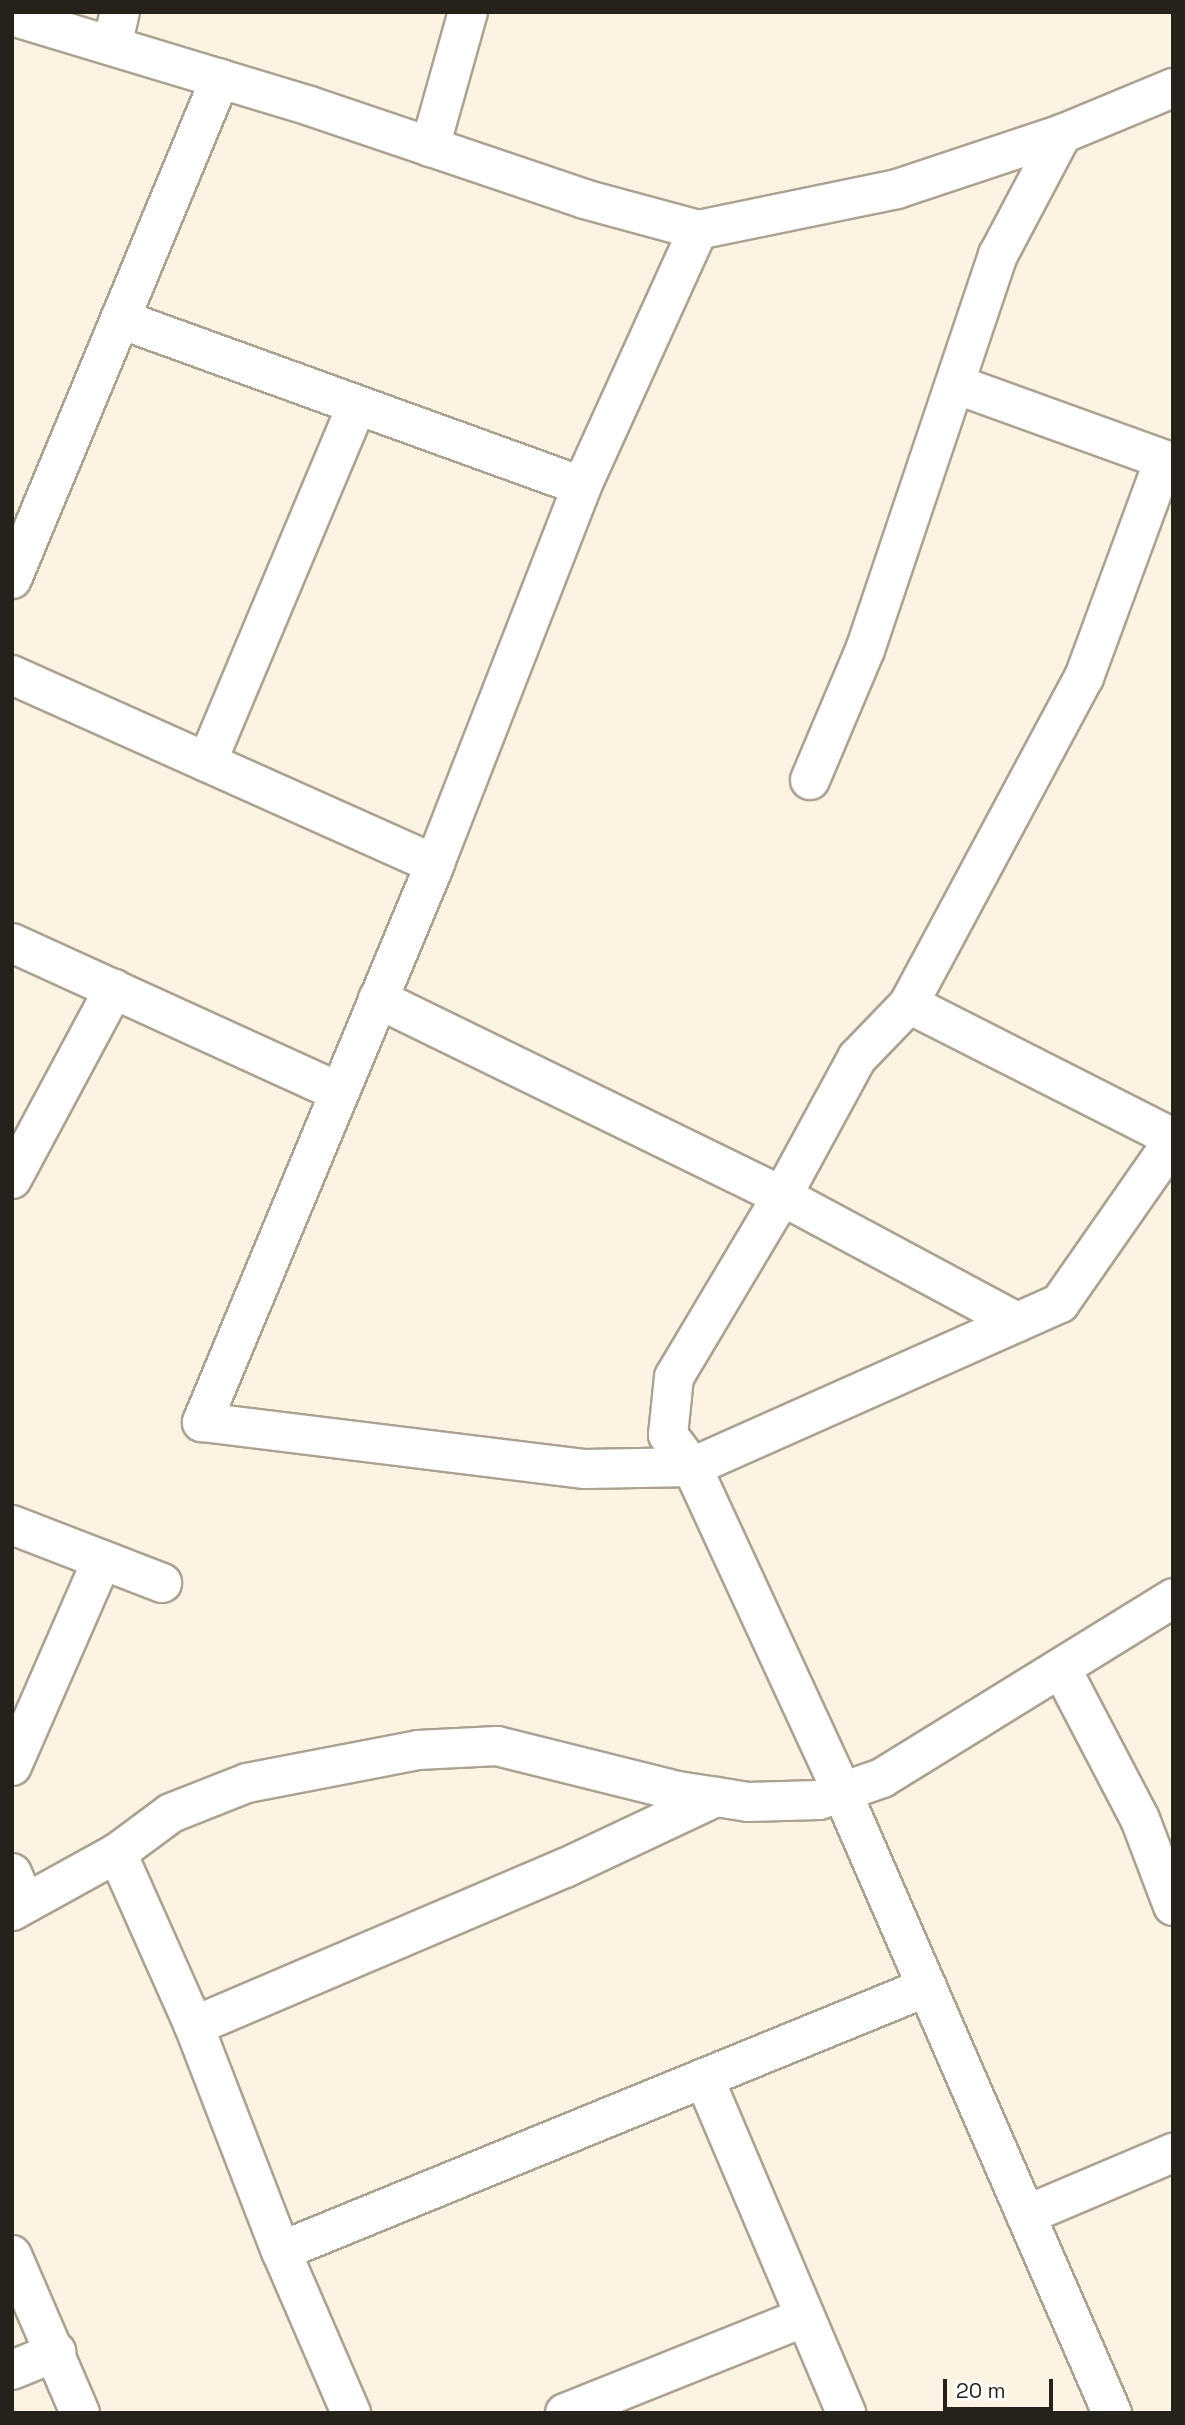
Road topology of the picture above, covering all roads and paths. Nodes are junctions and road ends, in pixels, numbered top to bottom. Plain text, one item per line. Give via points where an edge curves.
1 (468, 12) edge
2 (12, 16) edge
3 (116, 29) edge
4 (220, 79) junction
5 (1173, 88) edge
6 (1062, 134) junction
7 (430, 147) junction
8 (698, 230) junction
9 (120, 319) junction
10 (958, 385) junction
11 (357, 405) junction
12 (1168, 462) edge
13 (582, 486) junction
14 (12, 579) edge
15 (12, 675) edge
16 (207, 762) junction
17 (810, 780) dead end
18 (435, 864) junction
19 (12, 943) edge
20 (114, 989) junction
21 (378, 999) junction
22 (909, 1004) junction
23 (339, 1092) junction
24 (1173, 1140) edge
25 (12, 1179) edge
26 (782, 1196) junction
27 (1017, 1321) junction
28 (692, 1468) junction
29 (12, 1525) edge
30 (102, 1560) junction
31 (162, 1583) dead end
32 (1173, 1598) edge
33 (1061, 1668) junction
34 (12, 1766) edge
35 (842, 1792) junction
36 (716, 1797) junction
37 (1156, 1823) edge
38 (117, 1853) junction
39 (17, 1896) edge
40 (1173, 1906) edge
41 (927, 1987) junction
42 (194, 2026) junction
43 (704, 2078) junction
44 (1173, 2153) edge
45 (1026, 2215) junction
46 (281, 2251) junction
47 (12, 2255) edge
48 (805, 2317) junction
49 (56, 2352) junction
50 (12, 2370) edge
51 (79, 2413) edge
52 (351, 2413) edge
53 (565, 2413) edge
54 (846, 2413) edge
55 (1112, 2413) edge

1 - 7 street
2 - 3 street
3 - 4 street
4 - 7 street
4 - 9 street
5 - 6 street
6 - 8 street via 897,189
6 - 10 street via 998,255
7 - 8 street via 584,199
8 - 13 street
9 - 11 street
9 - 14 street
10 - 12 street
10 - 17 street via 865,650
11 - 13 street
11 - 16 street
12 - 22 street via 1084,677
13 - 18 street
15 - 16 street
16 - 18 street
18 - 21 street
19 - 20 street
20 - 23 street
20 - 25 street
21 - 23 street
21 - 26 street
22 - 24 street
22 - 26 street via 857,1058
23 - 28 street via 202,1422 585,1469
24 - 27 street via 1060,1303
26 - 27 street
26 - 28 street via 674,1377 668,1436
27 - 28 street
28 - 35 street
29 - 30 street
30 - 31 street
30 - 34 street
32 - 33 street
33 - 35 street via 882,1778
33 - 37 street
35 - 36 street via 819,1800 748,1802
35 - 41 street
36 - 38 street via 497,1746 418,1750 247,1783 171,1813
36 - 42 street via 565,1868
37 - 40 street
38 - 39 street
38 - 42 street
41 - 43 street
41 - 45 street
42 - 46 street
43 - 46 street
43 - 48 street
44 - 45 street
45 - 55 street
46 - 52 street
47 - 49 street
48 - 53 street
48 - 54 street
49 - 50 street
49 - 51 street

